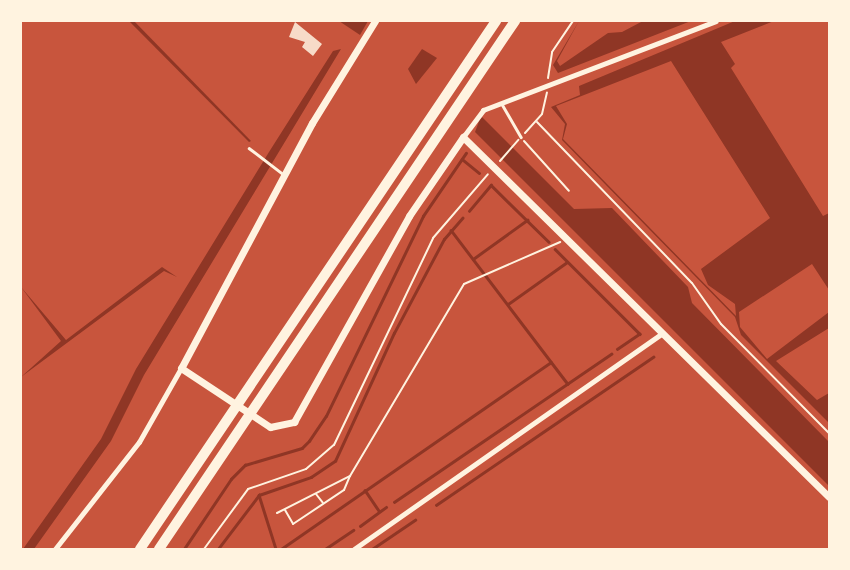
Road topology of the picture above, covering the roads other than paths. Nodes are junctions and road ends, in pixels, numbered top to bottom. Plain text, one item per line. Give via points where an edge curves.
1 (375, 21) edge
2 (496, 21) edge
3 (516, 21) edge
4 (716, 21) edge
5 (502, 104) junction
6 (462, 137) junction
7 (521, 137) road end
8 (248, 148) dead end
9 (284, 174) junction
10 (662, 333) junction
11 (181, 368) junction
12 (829, 497) edge
13 (55, 549) edge
14 (140, 549) edge
15 (159, 549) edge
16 (354, 549) edge

1 - 9 street
2 - 14 highway
3 - 15 highway
4 - 5 street
5 - 6 street via 476,114
5 - 7 lane
6 - 10 street
6 - 11 street via 409,216 294,422 278,428 263,422
8 - 9 lane
9 - 11 street
10 - 12 street
10 - 16 street
11 - 13 street via 139,442

